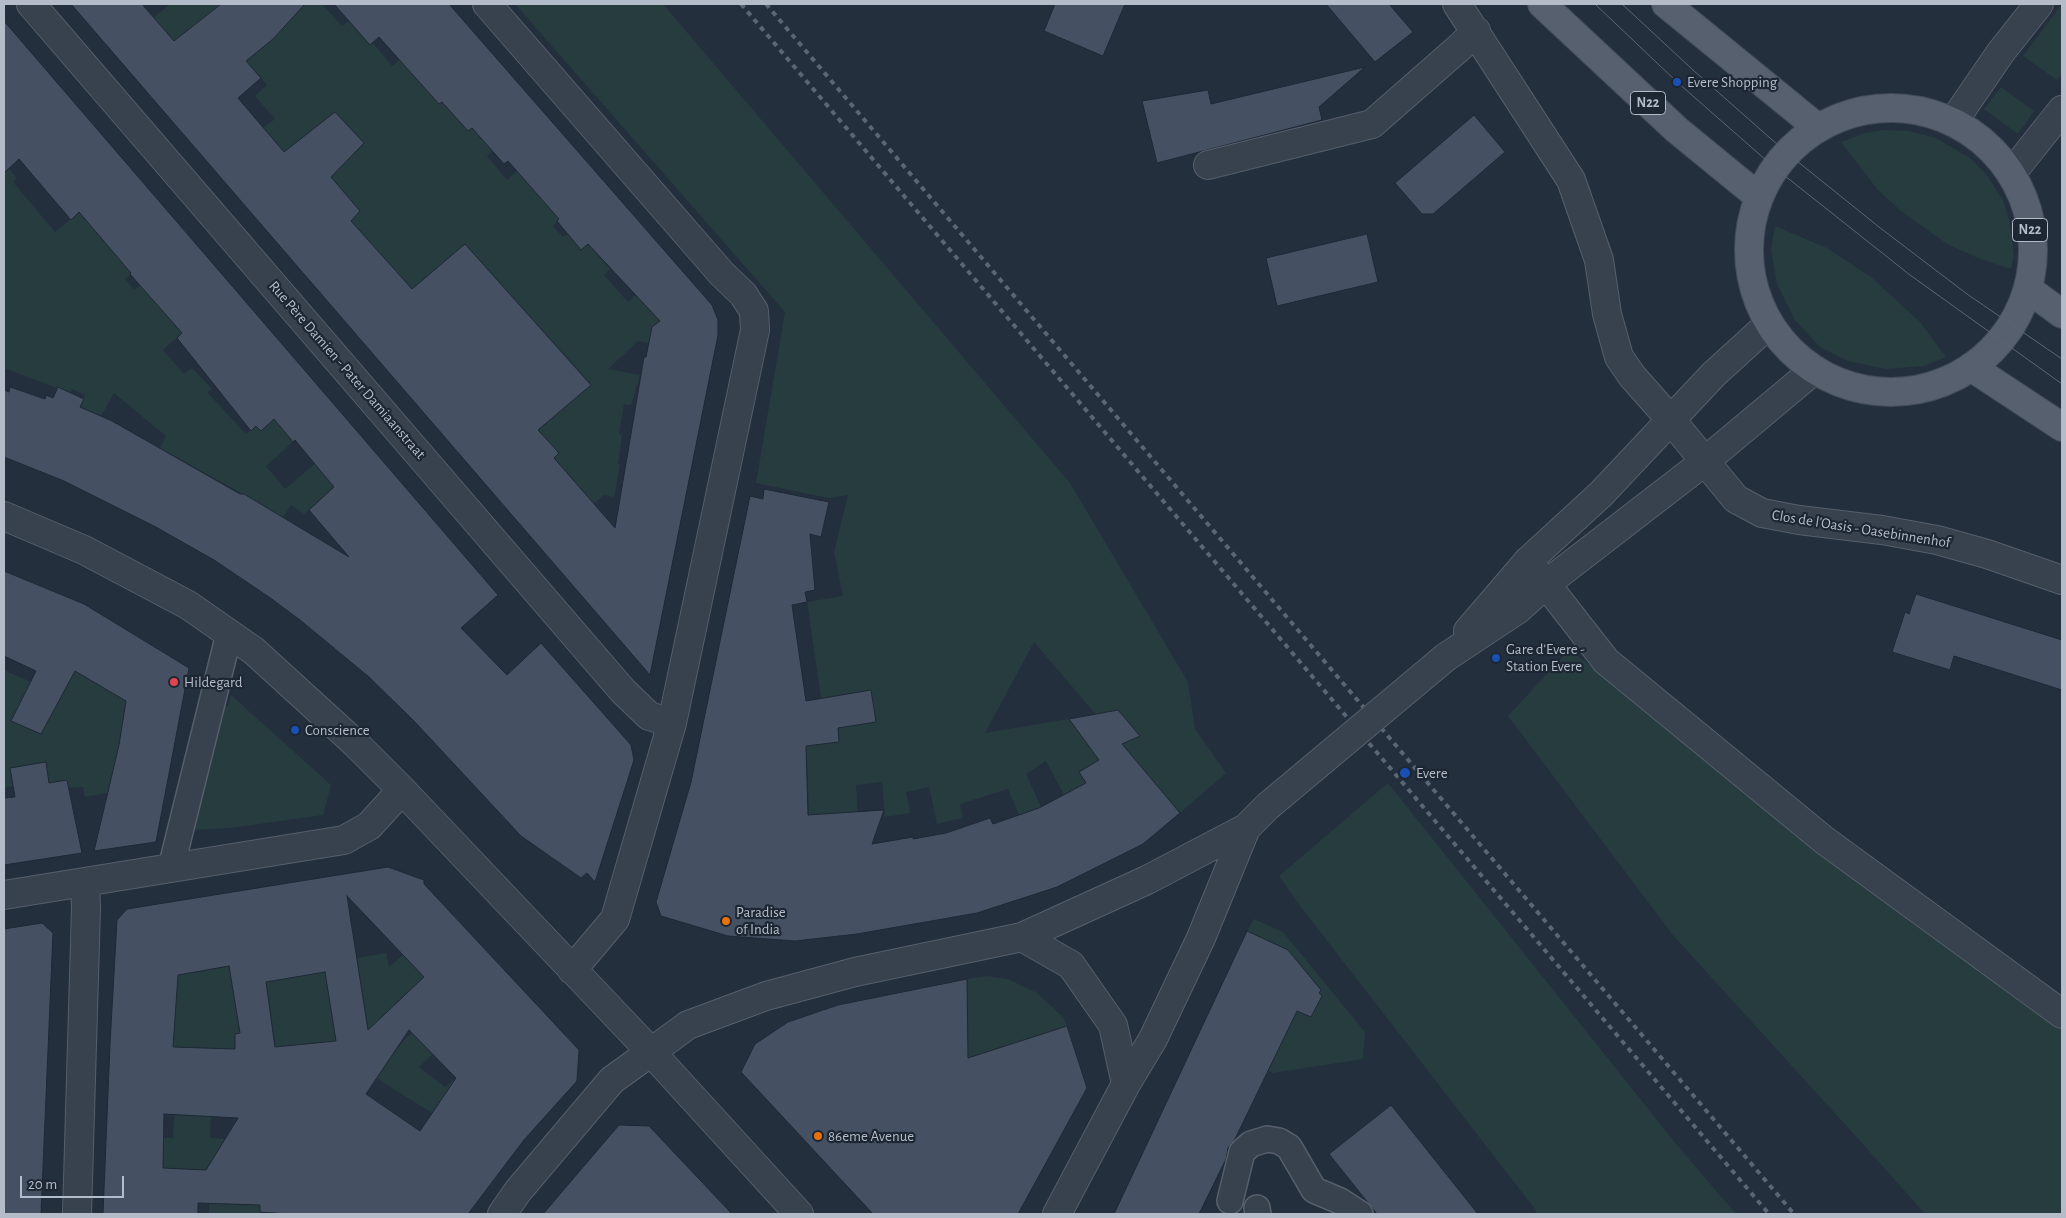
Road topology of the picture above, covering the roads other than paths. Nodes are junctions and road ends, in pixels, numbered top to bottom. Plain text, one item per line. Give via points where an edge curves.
1 (31, 4) edge
2 (487, 4) edge
3 (1457, 4) edge
4 (1542, 4) edge
5 (1666, 4) edge
6 (2039, 4) edge
7 (1476, 31) junction
8 (2062, 110) edge
9 (1953, 122) junction
10 (1818, 128) junction
11 (1208, 164) dead end
12 (2011, 174) junction
13 (1759, 197) junction
14 (2028, 289) junction
15 (2062, 314) edge
16 (1770, 324) junction
17 (1971, 367) junction
18 (1814, 370) junction
19 (1672, 420) junction
20 (2062, 427) edge
21 (1704, 462) junction
22 (4, 516) edge
23 (1528, 561) junction
24 (2062, 580) edge
25 (1546, 584) junction
26 (229, 634) junction
27 (1446, 657) junction
28 (672, 723) junction
29 (402, 790) junction
30 (1246, 828) junction
31 (171, 868) junction
32 (85, 883) junction
33 (4, 895) edge
34 (1022, 937) junction
35 (572, 970) junction
36 (2062, 1014) edge
37 (650, 1052) junction
38 (1126, 1084) junction
39 (1230, 1201) dead end
40 (77, 1214) edge
41 (502, 1214) edge
42 (800, 1214) edge
43 (1057, 1214) edge
44 (1360, 1214) edge

1 - 28 street, Rue Père Damien - Pater Damiaanstraat via 623,691 649,716
2 - 28 street via 722,274 743,294 754,311 755,330
3 - 7 street, Clos de l'Oasis - Oasebinnenhof
4 - 13 main road, N22 via 1677,130
5 - 10 main road
6 - 9 street via 2000,52
7 - 11 street via 1372,124
7 - 19 street, Clos de l'Oasis - Oasebinnenhof via 1570,180 1599,260 1619,357
8 - 12 street
9 - 10 main road, N22 via 1920,110 1885,108 1850,114
9 - 12 main road, N22 via 1986,144
10 - 13 main road, N22 via 1787,153 1770,175
12 - 14 main road, N22 via 2027,210 2033,249
13 - 16 main road, N22 via 1750,229 1749,262 1756,294
14 - 15 main road
14 - 17 main road, N22 via 2011,326 1987,355
16 - 18 main road, N22 via 1789,349
16 - 19 street via 1714,374
17 - 18 main road, N22 via 1934,386 1893,392 1852,387
17 - 20 main road
18 - 21 street
19 - 21 street, Clos de l'Oasis - Oasebinnenhof
19 - 23 street via 1602,494
21 - 24 street, Clos de l'Oasis - Oasebinnenhof via 1736,500 1762,513 1937,540
21 - 25 street
22 - 26 street via 84,550 188,605
23 - 25 street
23 - 27 street
25 - 27 street via 1517,610
25 - 36 street via 1606,661 1824,840
26 - 29 street via 254,651
26 - 31 street
27 - 30 street, bridge
28 - 35 street via 615,919
29 - 31 street via 369,826 344,840
29 - 35 street
30 - 34 street via 1147,880
30 - 38 street via 1201,938 1153,1039
31 - 32 street
32 - 33 street
32 - 40 street
34 - 37 street via 855,972 766,996 688,1025
34 - 38 street via 1071,965 1076,972 1113,1025
35 - 37 street
37 - 41 street via 612,1080 518,1190
37 - 42 street
38 - 43 street
39 - 44 street via 1242,1152 1251,1144 1267,1139 1289,1147 1314,1190

